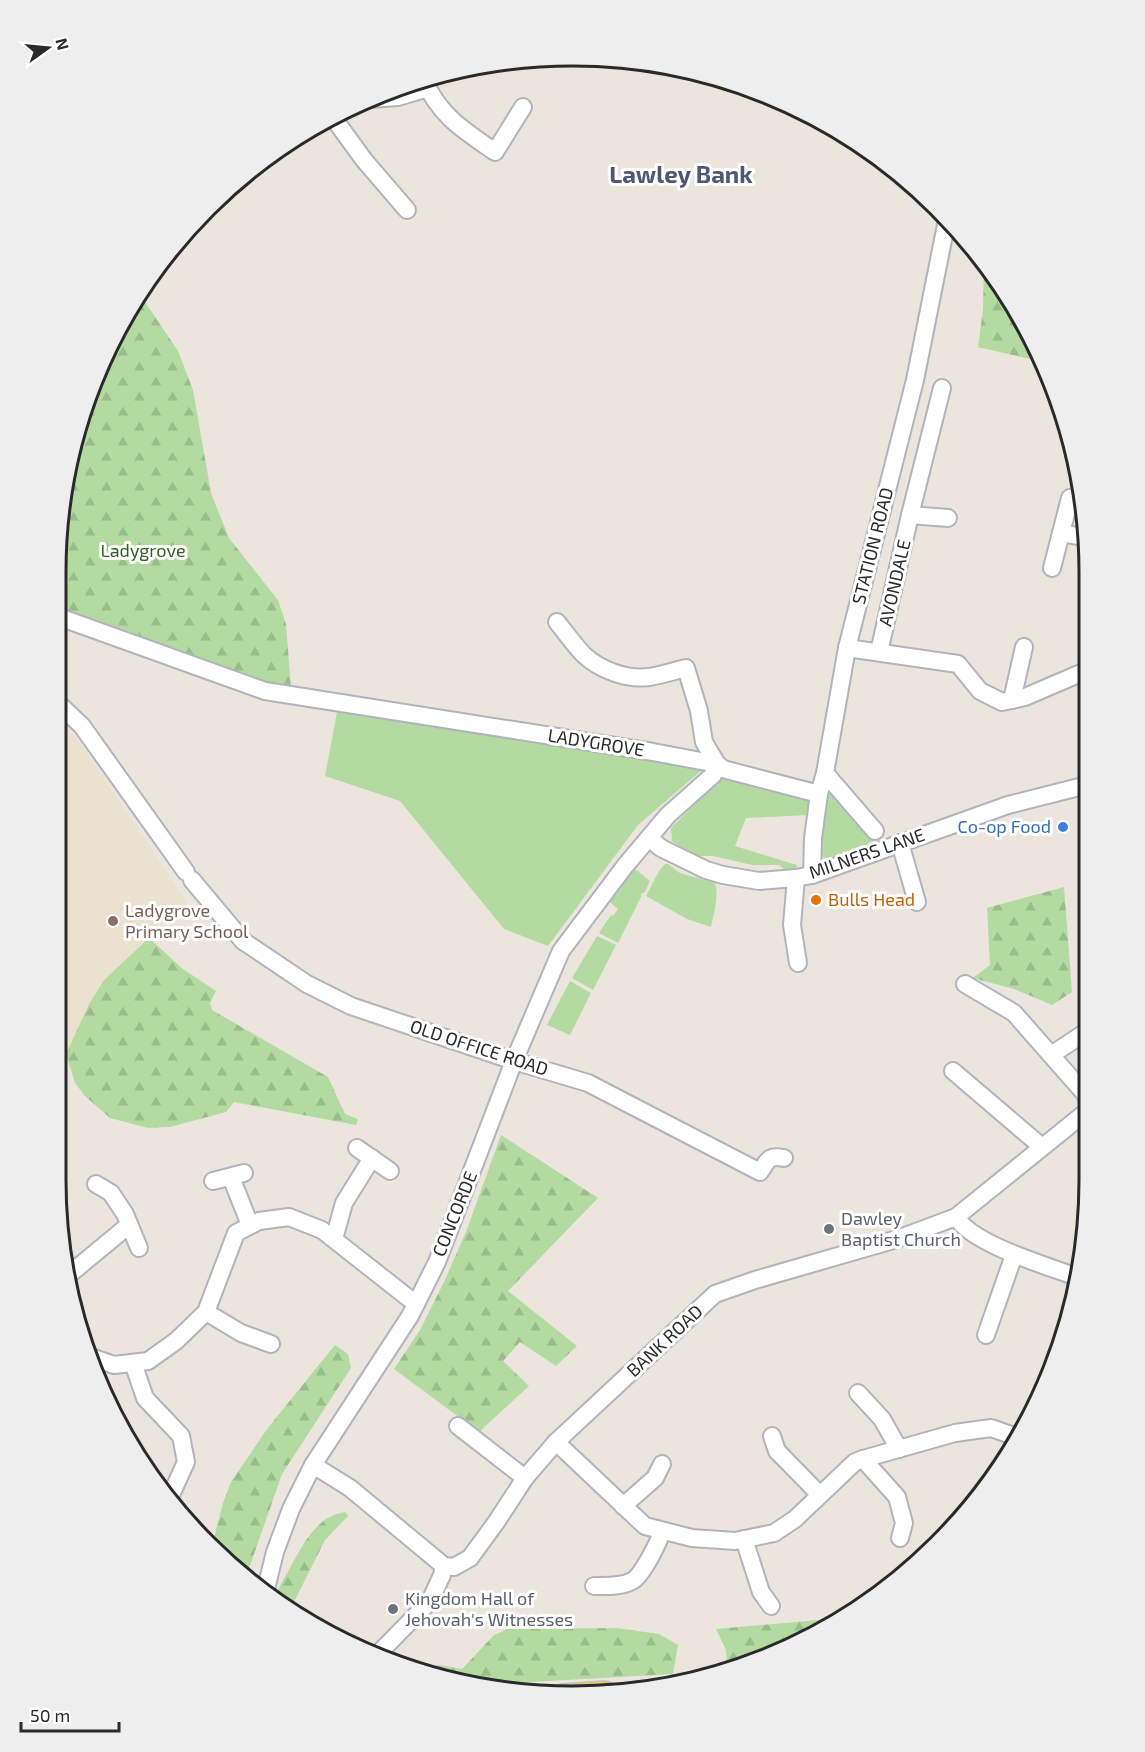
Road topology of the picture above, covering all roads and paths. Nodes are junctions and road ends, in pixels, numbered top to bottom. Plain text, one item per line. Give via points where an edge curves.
1 (427, 87) edge
2 (524, 106) dead end
3 (338, 124) edge
4 (407, 210) dead end
5 (945, 230) edge
6 (942, 388) dead end
7 (1070, 498) dead end
8 (910, 515) junction
9 (948, 518) dead end
10 (1061, 533) junction
11 (1078, 536) edge
12 (1052, 568) dead end
13 (66, 620) edge
14 (557, 622) dead end
15 (1024, 647) dead end
16 (847, 648) junction
17 (879, 651) junction
18 (1079, 674) edge
19 (1012, 700) junction
20 (66, 711) edge
21 (717, 764) junction
22 (825, 773) junction
23 (1079, 787) edge
24 (819, 794) junction
25 (876, 831) dead end
26 (649, 838) junction
27 (900, 843) junction
28 (804, 876) junction
29 (917, 902) dead end
30 (798, 963) dead end
31 (965, 984) dead end
32 (1079, 1037) edge
33 (1051, 1055) junction
34 (514, 1061) junction
35 (953, 1071) dead end
36 (1079, 1087) edge
37 (1079, 1118) edge
38 (1042, 1147) junction
39 (357, 1148) dead end
40 (372, 1158) junction
41 (784, 1158) dead end
42 (390, 1171) dead end
43 (213, 1181) dead end
44 (96, 1184) dead end
45 (956, 1217) junction
46 (129, 1225) junction
47 (250, 1225) junction
48 (334, 1239) junction
49 (139, 1248) dead end
50 (1014, 1255) junction
51 (75, 1270) edge
52 (1070, 1274) edge
53 (416, 1304) junction
54 (206, 1312) junction
55 (986, 1335) dead end
56 (271, 1344) dead end
57 (100, 1360) edge
58 (133, 1363) junction
59 (858, 1393) dead end
60 (458, 1425) dead end
61 (1010, 1435) edge
62 (772, 1436) dead end
63 (556, 1442) junction
64 (899, 1449) junction
65 (863, 1459) junction
66 (662, 1464) dead end
67 (313, 1465) junction
68 (525, 1478) junction
69 (174, 1491) edge
70 (820, 1495) junction
71 (623, 1506) junction
72 (662, 1531) junction
73 (900, 1538) dead end
74 (744, 1539) junction
75 (444, 1566) junction
76 (267, 1583) edge
77 (594, 1586) dead end
78 (771, 1606) dead end
79 (383, 1649) edge

1 - 2 street via 452,121 495,152
3 - 4 street
5 - 16 street, STATION ROAD via 915,380
6 - 8 street, AVONDALE
7 - 10 street
8 - 9 street, AVONDALE
8 - 17 street, AVONDALE
10 - 11 street
10 - 12 street
13 - 21 street, LADYGROVE via 265,691
14 - 21 street via 590,660 617,673 647,677 686,668 704,742
15 - 19 street
16 - 17 street
16 - 22 street, STATION ROAD
17 - 19 street via 958,664 980,691 1002,702
18 - 19 street
20 - 34 street, OLD OFFICE ROAD via 82,726 189,876 243,941 307,984 351,1006
21 - 24 street, LADYGROVE via 723,769
21 - 26 street, CONCORDE via 713,775 668,815
22 - 24 street, STATION ROAD
22 - 25 street
23 - 27 street, MILNERS LANE via 1008,805
24 - 28 street, STATION ROAD
26 - 28 street, MILNERS LANE via 706,870 759,881
26 - 34 street, CONCORDE via 561,951
27 - 28 street, MILNERS LANE
27 - 29 street
28 - 30 street, STATION ROAD via 792,925
31 - 33 street via 1014,1013
32 - 33 street
33 - 36 street
34 - 41 street, OLD OFFICE ROAD via 588,1083 760,1172 771,1158
34 - 53 street, CONCORDE via 456,1216
35 - 38 street
37 - 38 street, BANK ROAD
38 - 45 street, BANK ROAD
39 - 40 street
40 - 42 street
40 - 48 street via 345,1203
43 - 47 street via 237,1175
44 - 46 street via 111,1193
45 - 50 street via 973,1234
45 - 63 street, BANK ROAD via 715,1294
46 - 49 street
46 - 51 street
47 - 48 street via 290,1217
47 - 54 street via 236,1233
48 - 53 street
50 - 52 street
50 - 55 street
53 - 67 street, CONCORDE
54 - 56 street via 241,1333
54 - 58 street via 148,1362
57 - 58 street via 114,1365
58 - 69 street via 145,1398 182,1436 186,1462
59 - 64 street via 882,1419
60 - 68 street
61 - 64 street via 991,1428 955,1433
62 - 70 street via 777,1451
63 - 68 street, BANK ROAD
63 - 71 street
64 - 65 street
65 - 70 street
65 - 73 street via 897,1497 904,1523
66 - 71 street via 655,1478
67 - 75 street via 350,1488
67 - 76 street, CONCORDE via 291,1509
68 - 75 street, BANK ROAD via 470,1558 454,1567
70 - 74 street via 774,1533
71 - 72 street via 645,1527
72 - 74 street via 692,1538
72 - 77 street via 636,1579 614,1586
74 - 78 street via 761,1592
75 - 79 street via 430,1601

